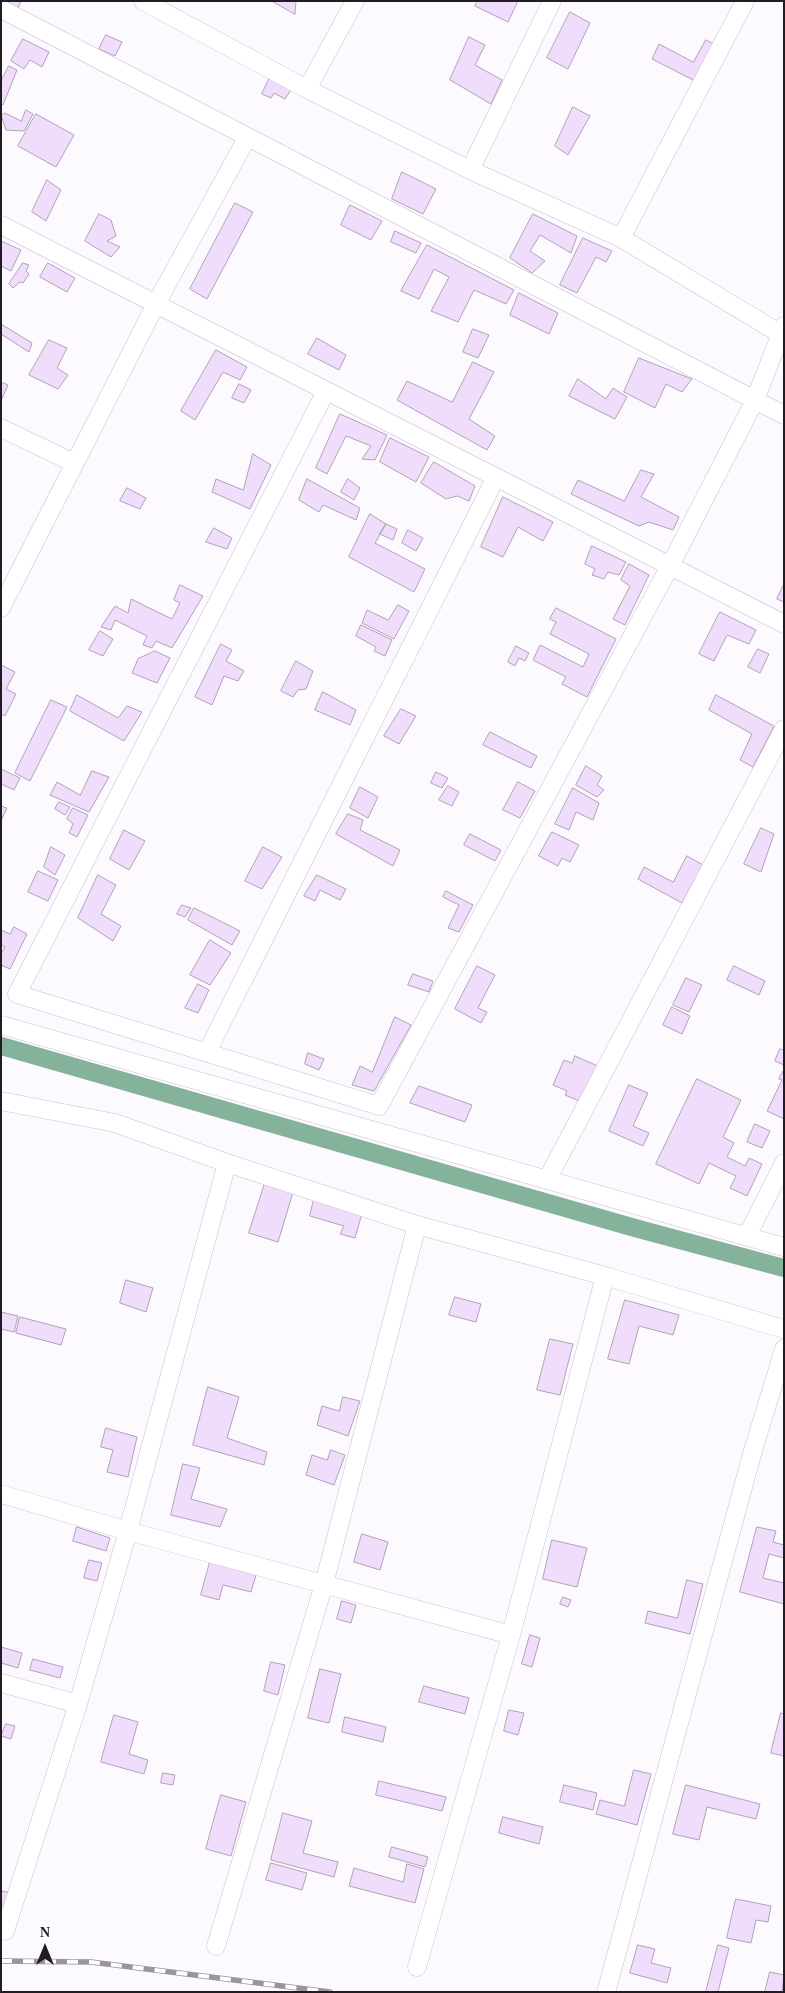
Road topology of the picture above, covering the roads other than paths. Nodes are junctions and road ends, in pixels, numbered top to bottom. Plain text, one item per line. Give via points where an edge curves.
1 (143, 1) edge
2 (355, 1) edge
3 (552, 1) edge
4 (745, 1) edge
5 (161, 6) edge
6 (1, 9) edge
7 (307, 89) junction
8 (247, 138) junction
9 (470, 170) junction
10 (1, 225) edge
11 (621, 238) junction
12 (156, 304) junction
13 (782, 332) edge
14 (326, 391) junction
15 (754, 400) junction
16 (784, 415) edge
17 (1, 428) edge
18 (74, 464) junction
19 (496, 477) junction
20 (670, 566) junction
21 (1, 608) edge
22 (784, 624) edge
23 (784, 729) edge
24 (1, 1025) edge
25 (207, 1052) junction
26 (1, 1101) edge
27 (227, 1163) junction
28 (784, 1164) edge
29 (547, 1180) junction
30 (417, 1225) junction
31 (747, 1236) junction
32 (784, 1247) edge
33 (605, 1276) junction
34 (784, 1328) edge
35 (784, 1348) edge
36 (1, 1494) edge
37 (128, 1531) junction
38 (324, 1584) junction
39 (511, 1635) junction
40 (1, 1683) edge
41 (78, 1704) junction
42 (5, 1931) dead end
43 (216, 1946) dead end
44 (417, 1967) dead end
45 (607, 1989) dead end

1 - 5 street
2 - 7 street
3 - 9 street
4 - 11 street
5 - 7 street
6 - 8 street
7 - 9 street
8 - 12 street
8 - 15 street
9 - 11 street
10 - 12 street
11 - 13 street
12 - 14 street
12 - 18 street
13 - 15 street
14 - 19 street
14 - 25 street via 17,994
15 - 16 street
15 - 20 street
17 - 18 street
18 - 21 street
19 - 20 street
19 - 25 street
20 - 22 street
20 - 25 street via 379,1106
23 - 29 street
24 - 29 street
26 - 27 street via 115,1123
27 - 30 street
27 - 37 street
28 - 31 street
29 - 31 street
30 - 33 street
30 - 38 street
31 - 32 street
33 - 34 street
33 - 39 street
35 - 45 street via 749,1464
36 - 37 street
37 - 38 street
37 - 41 street
38 - 39 street
38 - 43 street
39 - 44 street
40 - 41 street
41 - 42 street

